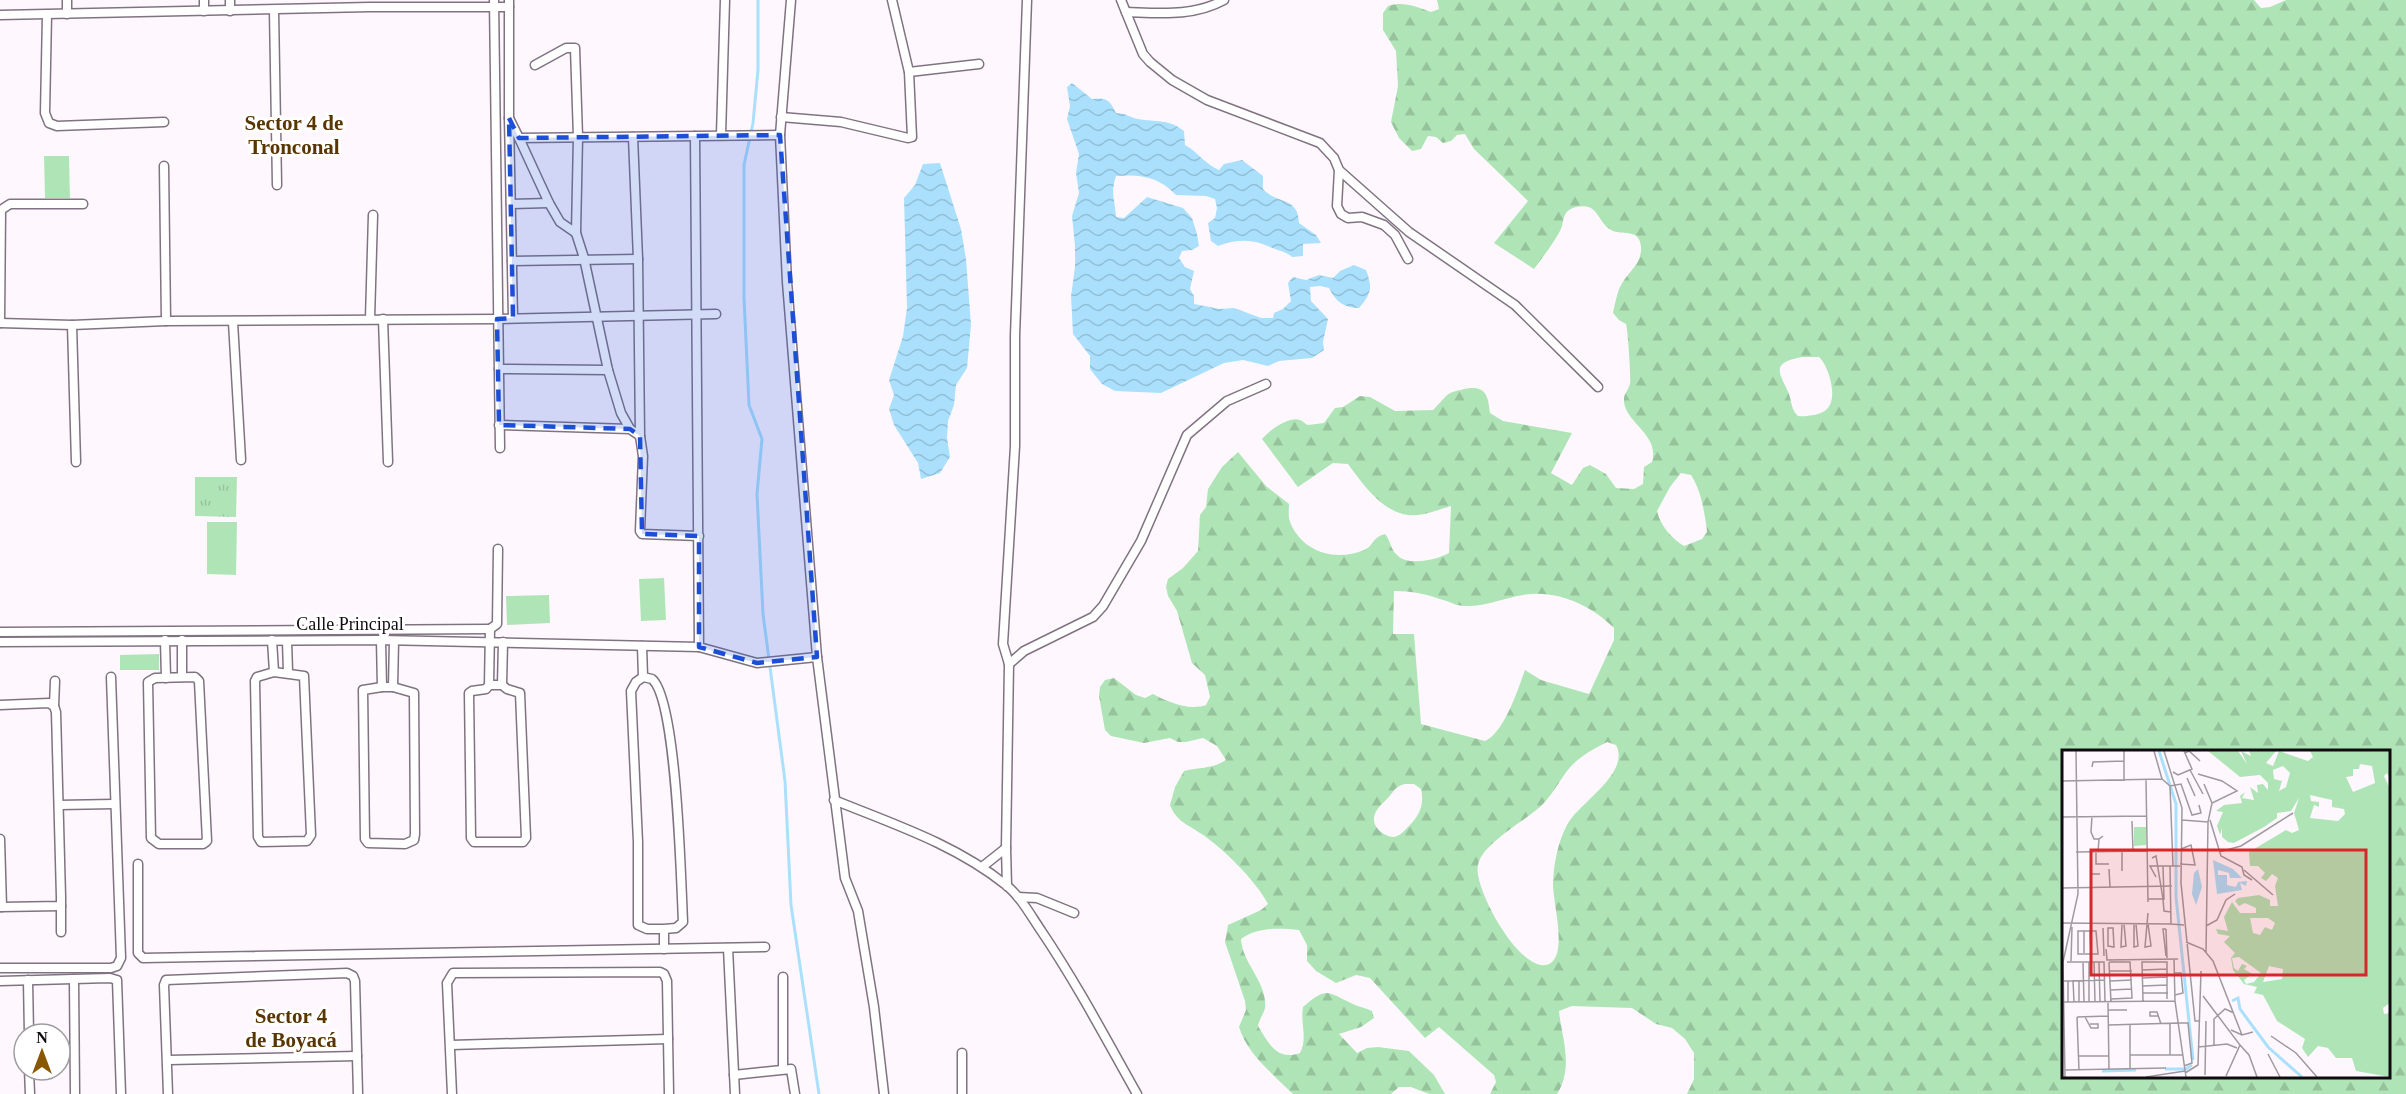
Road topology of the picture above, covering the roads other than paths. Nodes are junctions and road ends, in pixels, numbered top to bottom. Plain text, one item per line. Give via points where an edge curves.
1 (67, 0) edge
2 (204, 0) edge
3 (230, 0) edge
4 (725, 0) edge
5 (791, 0) edge
6 (892, 0) edge
7 (1027, 0) edge
8 (1121, 0) edge
9 (1224, 0) edge
10 (370, 3) edge
11 (509, 3) edge
12 (494, 4) edge
13 (274, 10) junction
14 (204, 11) junction
15 (230, 11) junction
16 (1126, 12) junction
17 (67, 14) junction
18 (0, 15) edge
19 (47, 15) junction
20 (979, 64) dead end
21 (535, 65) dead end
22 (909, 72) junction
23 (781, 117) junction
24 (509, 118) junction
25 (164, 122) dead end
26 (725, 135) junction
27 (776, 135) junction
28 (695, 136) junction
29 (578, 137) junction
30 (633, 137) junction
31 (519, 138) junction
32 (164, 166) dead end
33 (1339, 170) junction
34 (277, 185) dead end
35 (549, 202) junction
36 (83, 204) dead end
37 (511, 204) junction
38 (373, 215) dead end
39 (576, 233) junction
40 (584, 258) junction
41 (638, 259) junction
42 (1408, 259) dead end
43 (512, 261) junction
44 (716, 314) dead end
45 (639, 315) junction
46 (695, 315) junction
47 (598, 316) junction
48 (513, 318) junction
49 (370, 319) junction
50 (383, 319) junction
51 (497, 319) junction
52 (166, 321) junction
53 (233, 322) junction
54 (0, 323) edge
55 (72, 325) junction
56 (499, 369) junction
57 (608, 370) junction
58 (1266, 384) dead end
59 (1598, 387) dead end
60 (499, 425) junction
61 (630, 429) junction
62 (640, 436) junction
63 (500, 448) dead end
64 (241, 460) dead end
65 (76, 462) dead end
66 (388, 462) dead end
67 (699, 536) junction
68 (498, 549) dead end
69 (490, 629) junction
70 (0, 632) edge
71 (165, 640) junction
72 (182, 640) junction
73 (273, 640) junction
74 (287, 640) junction
75 (381, 640) junction
76 (394, 640) junction
77 (0, 642) edge
78 (489, 642) junction
79 (503, 642) junction
80 (642, 646) junction
81 (699, 647) junction
82 (817, 657) junction
83 (1009, 664) junction
84 (274, 672) junction
85 (288, 672) junction
86 (111, 677) dead end
87 (182, 677) junction
88 (643, 677) junction
89 (166, 678) junction
90 (55, 681) dead end
91 (489, 685) junction
92 (502, 685) junction
93 (382, 687) junction
94 (393, 687) junction
95 (0, 705) edge
96 (54, 706) junction
97 (834, 800) junction
98 (114, 804) junction
99 (59, 805) junction
100 (0, 839) edge
101 (1006, 848) junction
102 (138, 864) dead end
103 (982, 867) junction
104 (1007, 886) junction
105 (1018, 897) junction
106 (61, 906) junction
107 (1, 907) edge
108 (1074, 913) dead end
109 (664, 929) junction
110 (61, 932) dead end
111 (765, 947) dead end
112 (728, 948) junction
113 (664, 949) junction
114 (0, 968) edge
115 (783, 977) dead end
116 (74, 979) junction
117 (28, 980) junction
118 (0, 981) edge
119 (29, 1022) edge
120 (668, 1039) junction
121 (451, 1045) junction
122 (962, 1053) dead end
123 (357, 1056) junction
124 (168, 1060) junction
125 (783, 1069) junction
126 (734, 1076) junction
127 (75, 1094) edge
128 (121, 1094) edge
129 (168, 1094) edge
130 (358, 1094) edge
131 (452, 1094) edge
132 (669, 1094) edge
133 (735, 1094) edge
134 (795, 1094) edge
135 (884, 1094) edge
136 (962, 1094) edge
137 (1137, 1094) edge

1 - 17 street
2 - 14 street
3 - 15 street
4 - 26 street
5 - 23 street
6 - 22 street
7 - 83 street via 1015,446 1003,644
8 - 16 street
9 - 16 street via 1209,8 1175,14
10 - 12 street
10 - 13 street
11 - 12 street
11 - 24 street
12 - 51 street
13 - 15 street
13 - 34 street
14 - 15 street
14 - 17 street
16 - 33 street via 1143,54 1172,80 1207,100 1320,143
17 - 19 street
18 - 19 street
19 - 25 street via 45,113 49,123 57,126
20 - 22 street
21 - 29 street via 566,48 574,48
22 - 23 street via 912,137 841,122
23 - 27 street
24 - 31 street
24 - 37 street
26 - 27 street
26 - 28 street
27 - 82 street
28 - 30 street
28 - 46 street
29 - 30 street
29 - 31 street
29 - 39 street
30 - 41 street
31 - 35 street
32 - 52 street
33 - 42 street via 1337,206 1341,214 1384,225 1395,235
33 - 59 street via 1409,232 1515,305
35 - 37 street
35 - 39 street via 560,222
36 - 54 street via 10,204 1,210
37 - 43 street
38 - 49 street
39 - 40 street
40 - 41 street
40 - 43 street
40 - 47 street
41 - 45 street
43 - 48 street
44 - 46 street
45 - 46 street
45 - 47 street
45 - 62 street
46 - 67 street
47 - 48 street
47 - 57 street
48 - 51 street
49 - 50 street
49 - 53 street
50 - 51 street
50 - 66 street
51 - 56 street
52 - 53 street
52 - 55 street
53 - 64 street
54 - 55 street
55 - 65 street
56 - 57 street
56 - 60 street
57 - 61 street
58 - 83 street via 1227,401 1187,435 1141,541 1103,606 1093,616 1024,651
60 - 61 street
60 - 63 street
61 - 62 street
62 - 67 street via 640,531
67 - 81 street
68 - 69 street via 498,624
69 - 70 street
69 - 78 street
71 - 72 street, Calle Principal
71 - 77 street, Calle Principal
71 - 89 street
72 - 73 street, Calle Principal
72 - 87 street
73 - 74 street, Calle Principal
73 - 84 street
74 - 75 street, Calle Principal
74 - 85 street
75 - 76 street, Calle Principal
75 - 93 street
76 - 78 street, Calle Principal
76 - 94 street
78 - 79 street, Calle Principal
78 - 91 street
79 - 80 street, Calle Principal
79 - 92 street
80 - 81 street, Calle Principal
80 - 88 street
81 - 82 street, Calle Principal via 758,663
82 - 97 street
83 - 101 street
84 - 85 street
84 - 85 street via 255,681 261,842 307,841 311,835 304,676
86 - 98 street
87 - 89 street
87 - 89 street via 199,681 208,833 204,844 159,844 151,838 148,682
88 - 109 street via 652,679 660,690 673,759 683,922 676,928
88 - 109 street via 631,691 638,925
90 - 96 street
91 - 92 street
91 - 92 street via 469,693 470,831 474,843 523,842 526,838 520,693
93 - 94 street
93 - 94 street via 363,690 365,838 368,843 405,844 414,840 415,834 414,693
95 - 96 street
96 - 99 street
97 - 103 street via 936,841
97 - 135 street via 845,878 858,911
98 - 99 street
98 - 114 street via 121,946 117,966
99 - 106 street
100 - 107 street
101 - 103 street
101 - 104 street
102 - 113 street via 138,953 142,958
103 - 104 street
104 - 105 street
105 - 108 street via 1037,898
105 - 137 street via 1067,969
106 - 107 street
106 - 110 street
109 - 113 street
111 - 112 street
112 - 113 street
112 - 126 street
115 - 125 street
116 - 117 street
116 - 127 street
116 - 128 street via 117,980
117 - 118 street
117 - 119 street
120 - 121 street
120 - 121 street via 667,981 660,972 453,973 447,983
120 - 132 street
121 - 131 street
122 - 136 street
123 - 124 street
123 - 124 street via 355,981 348,973 165,980
123 - 130 street
124 - 129 street
125 - 126 street
125 - 134 street via 793,1073
126 - 133 street

